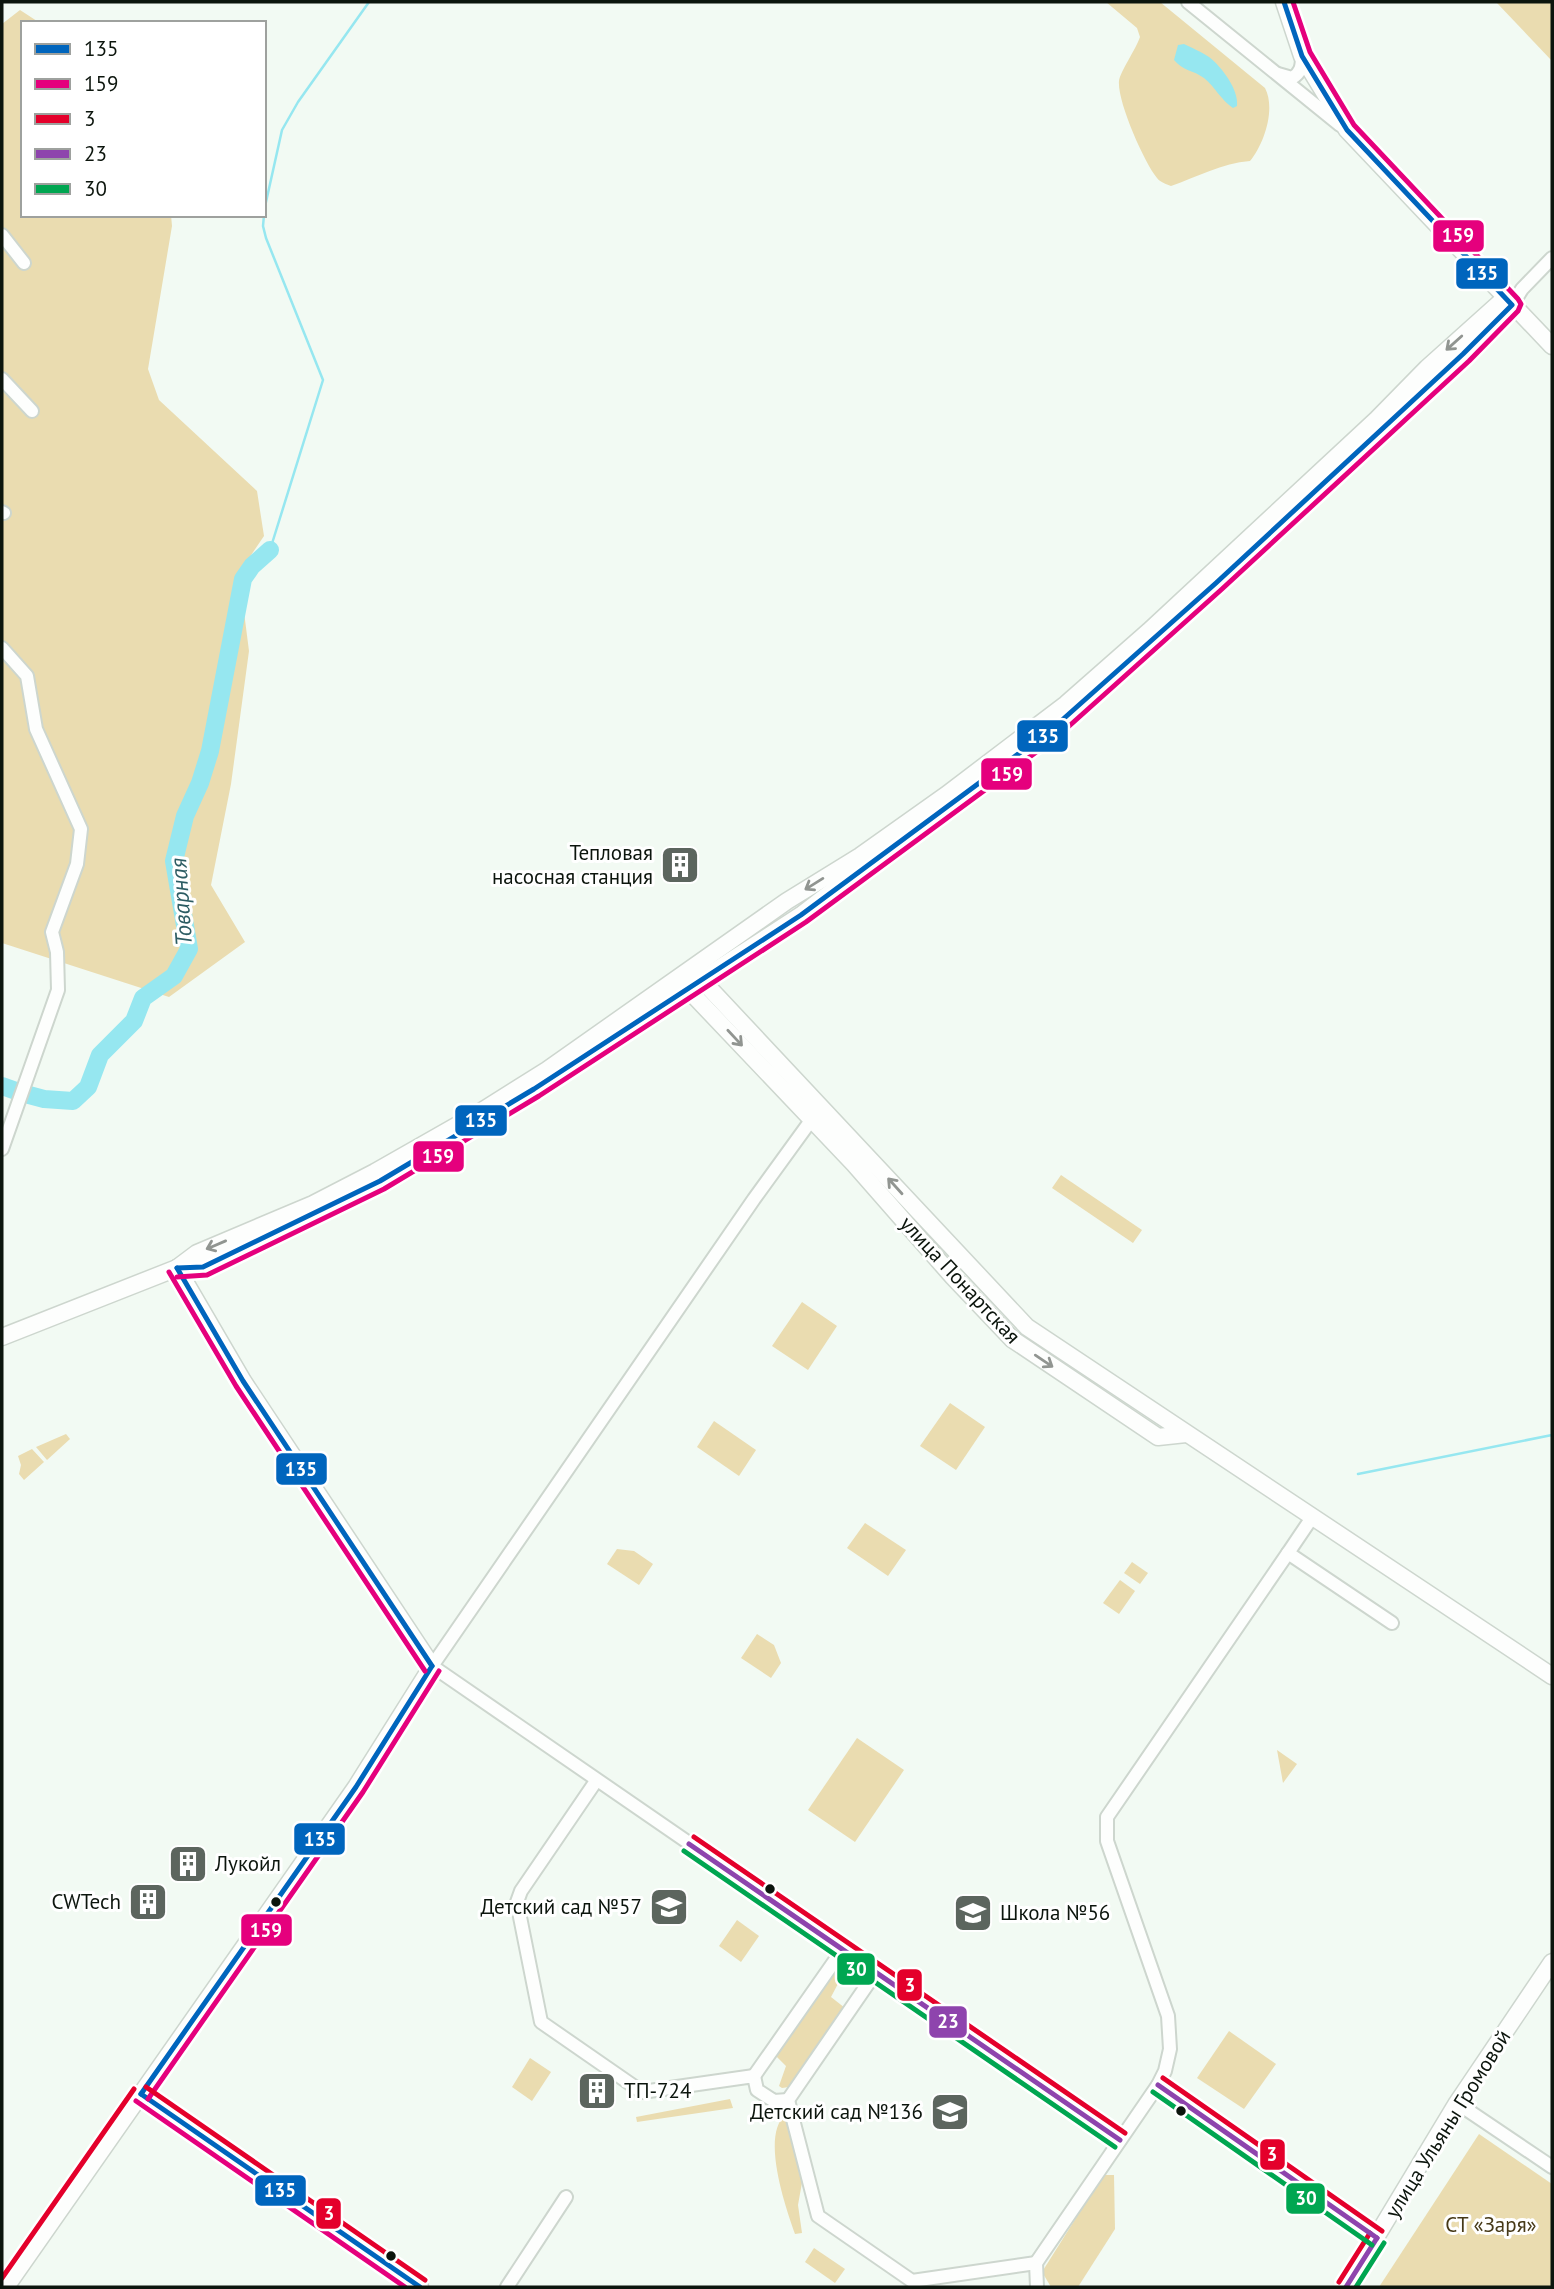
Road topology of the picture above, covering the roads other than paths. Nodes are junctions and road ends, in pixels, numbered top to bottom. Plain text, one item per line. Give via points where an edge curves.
1 (1188, 2) edge
2 (1284, 2) edge
3 (1301, 55) junction
4 (1278, 74) junction
5 (1347, 130) junction
6 (2, 235) edge
7 (1552, 258) edge
8 (24, 262) dead end
9 (1509, 302) junction
10 (1552, 346) edge
11 (2, 379) edge
12 (32, 411) dead end
13 (2, 648) edge
14 (689, 979) junction
15 (812, 1119) junction
16 (2, 1149) edge
17 (860, 1158) junction
18 (177, 1268) junction
19 (2, 1337) edge
20 (1168, 1421) junction
21 (1186, 1434) junction
22 (1157, 1437) junction
23 (1313, 1516) junction
24 (1288, 1553) junction
25 (1392, 1623) dead end
26 (432, 1666) junction
27 (1552, 1676) edge
28 (596, 1781) junction
29 (843, 1949) junction
30 (1552, 1962) edge
31 (876, 1972) junction
32 (754, 2076) junction
33 (1158, 2085) junction
34 (141, 2094) junction
35 (788, 2100) junction
36 (1457, 2103) junction
37 (1120, 2140) junction
38 (1552, 2167) edge
39 (566, 2197) dead end
40 (1377, 2238) junction
41 (1036, 2263) junction
42 (2, 2274) edge
43 (412, 2285) edge
44 (6, 2287) edge
45 (507, 2287) edge
46 (1037, 2287) edge
47 (1346, 2287) edge

1 - 4 street
2 - 3 main road
3 - 4 street via 1296,76
3 - 5 main road
4 - 5 street
5 - 9 main road
6 - 8 street
7 - 9 street
9 - 10 main road
9 - 14 main road via 1477,343 1052,729 801,915
11 - 12 street
13 - 16 street via 27,676 36,729 81,829 77,864 52,932 58,990
14 -> 15 main road, улица Понартская
14 - 17 main road, улица Понартская
14 - 18 main road via 457,1125 323,1199 197,1253
15 - 17 main road, улица Понартская
15 - 26 street
20 -> 17 main road, улица Понартская via 1027,1328
17 -> 22 main road, улица Понартская via 953,1277 1012,1339
18 - 19 main road
18 - 26 main road via 243,1381
20 - 21 main road, улица Понартская
20 - 22 main road
21 - 22 main road
21 - 23 main road, улица Понартская
23 - 24 street
23 - 27 main road, улица Понартская
24 - 25 street
24 - 33 street via 1107,1817 1107,1841 1168,2016 1170,2049
26 - 28 street
26 - 34 main road via 356,1787
28 - 29 street
28 - 32 street via 517,1902 541,2022 642,2092
29 - 31 street
29 - 32 street
30 - 36 main road, улица Ульяны Громовой
31 - 35 street
31 - 37 street
32 - 35 street via 757,2090 774,2101
33 - 37 street
33 - 40 street
34 - 43 main road
34 - 44 main road
35 - 41 street via 818,2216 912,2281
36 - 38 street
36 - 40 main road, улица Ульяны Громовой
37 - 41 street
39 - 45 street
40 - 47 main road, улица Ульяны Громовой
41 - 46 street
42 - 44 street

